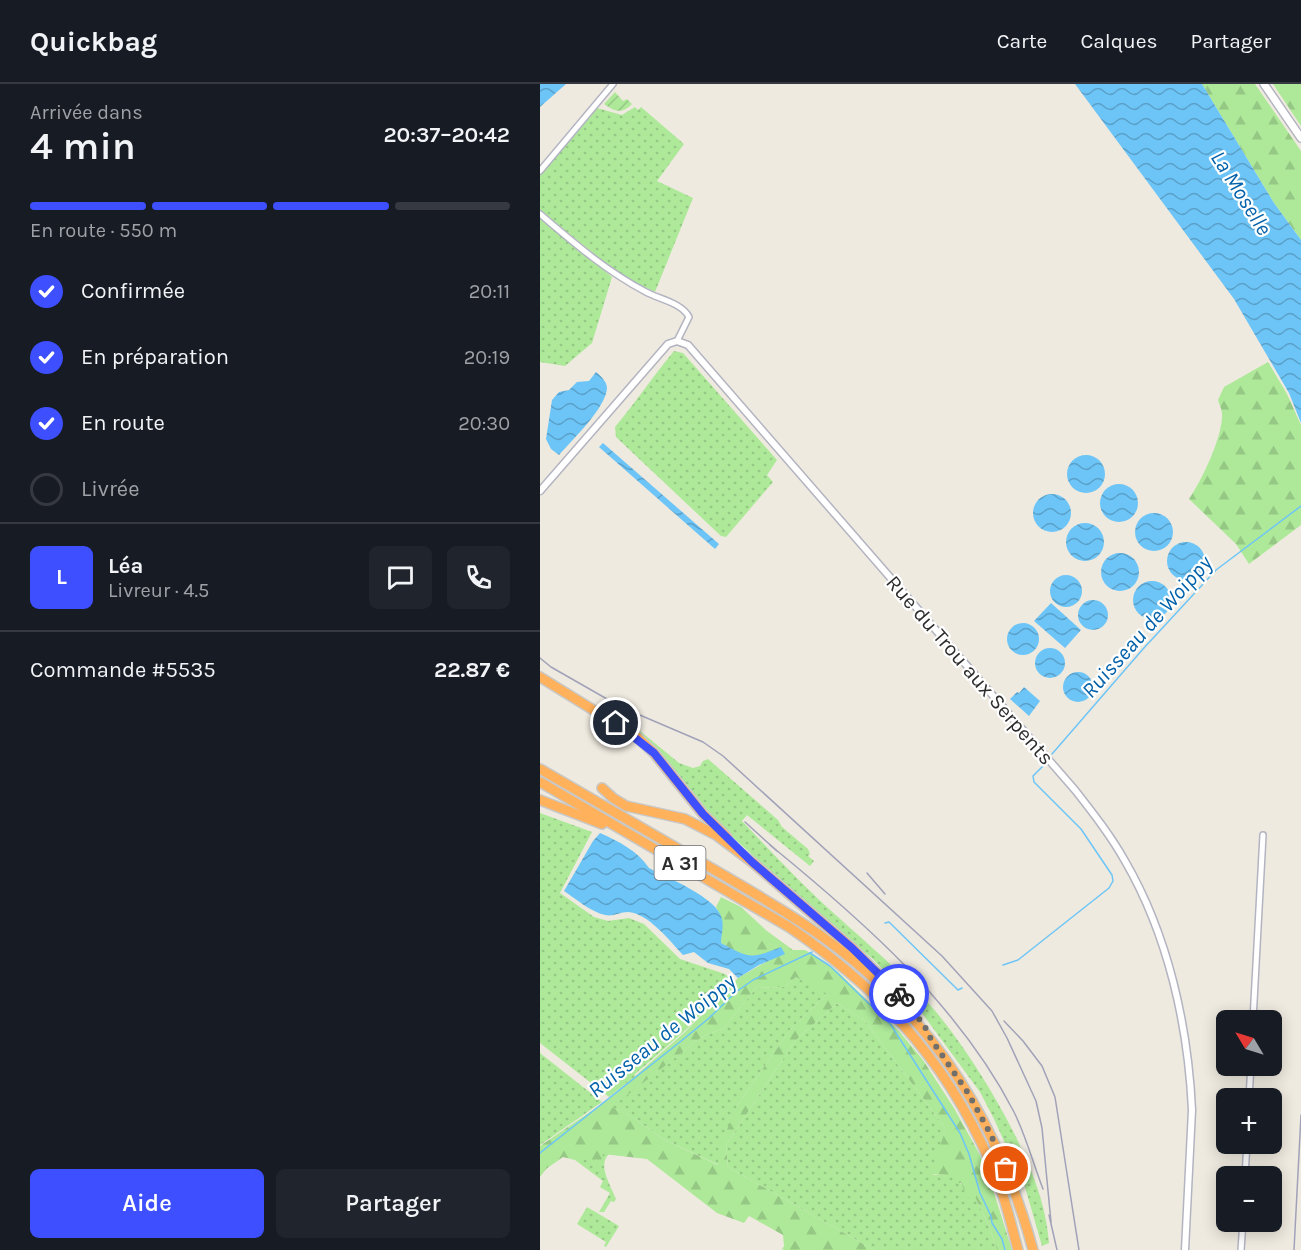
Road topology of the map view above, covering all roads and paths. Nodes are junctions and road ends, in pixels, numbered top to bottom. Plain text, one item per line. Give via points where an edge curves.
1 (614, 84) edge
2 (1264, 84) edge
3 (1301, 138) edge
4 (540, 171) edge
5 (540, 214) edge
6 (677, 341) junction
7 (540, 491) edge
8 (540, 677) edge
9 (540, 769) edge
10 (540, 782) edge
11 (602, 788) dead end
12 (540, 800) edge
13 (621, 829) junction
14 (1263, 835) dead end
15 (752, 862) junction
16 (1254, 1010) edge
17 (931, 1039) junction
18 (1242, 1232) edge
19 (1018, 1250) edge
20 (1033, 1250) edge
21 (1185, 1250) edge
22 (1241, 1250) edge

1 - 4 street
2 - 3 main road
5 - 6 street via 601,266 685,310 689,317
6 - 7 street via 663,349
6 - 21 street, Rue du Trou aux Serpents via 693,348 1075,790 1126,861 1163,946 1186,1044 1192,1110
8 - 15 highway via 637,737 703,814
9 - 17 highway, A 31 via 812,929 872,976
10 - 13 highway, A 31
11 - 15 highway via 626,806 697,824
12 - 13 highway via 612,829
13 - 19 highway, A 31 via 818,947 852,974 911,1032 959,1100 986,1153
14 - 16 street
15 - 17 highway via 893,987
17 - 20 highway, A 31 via 991,1135 1012,1182
18 - 22 street

